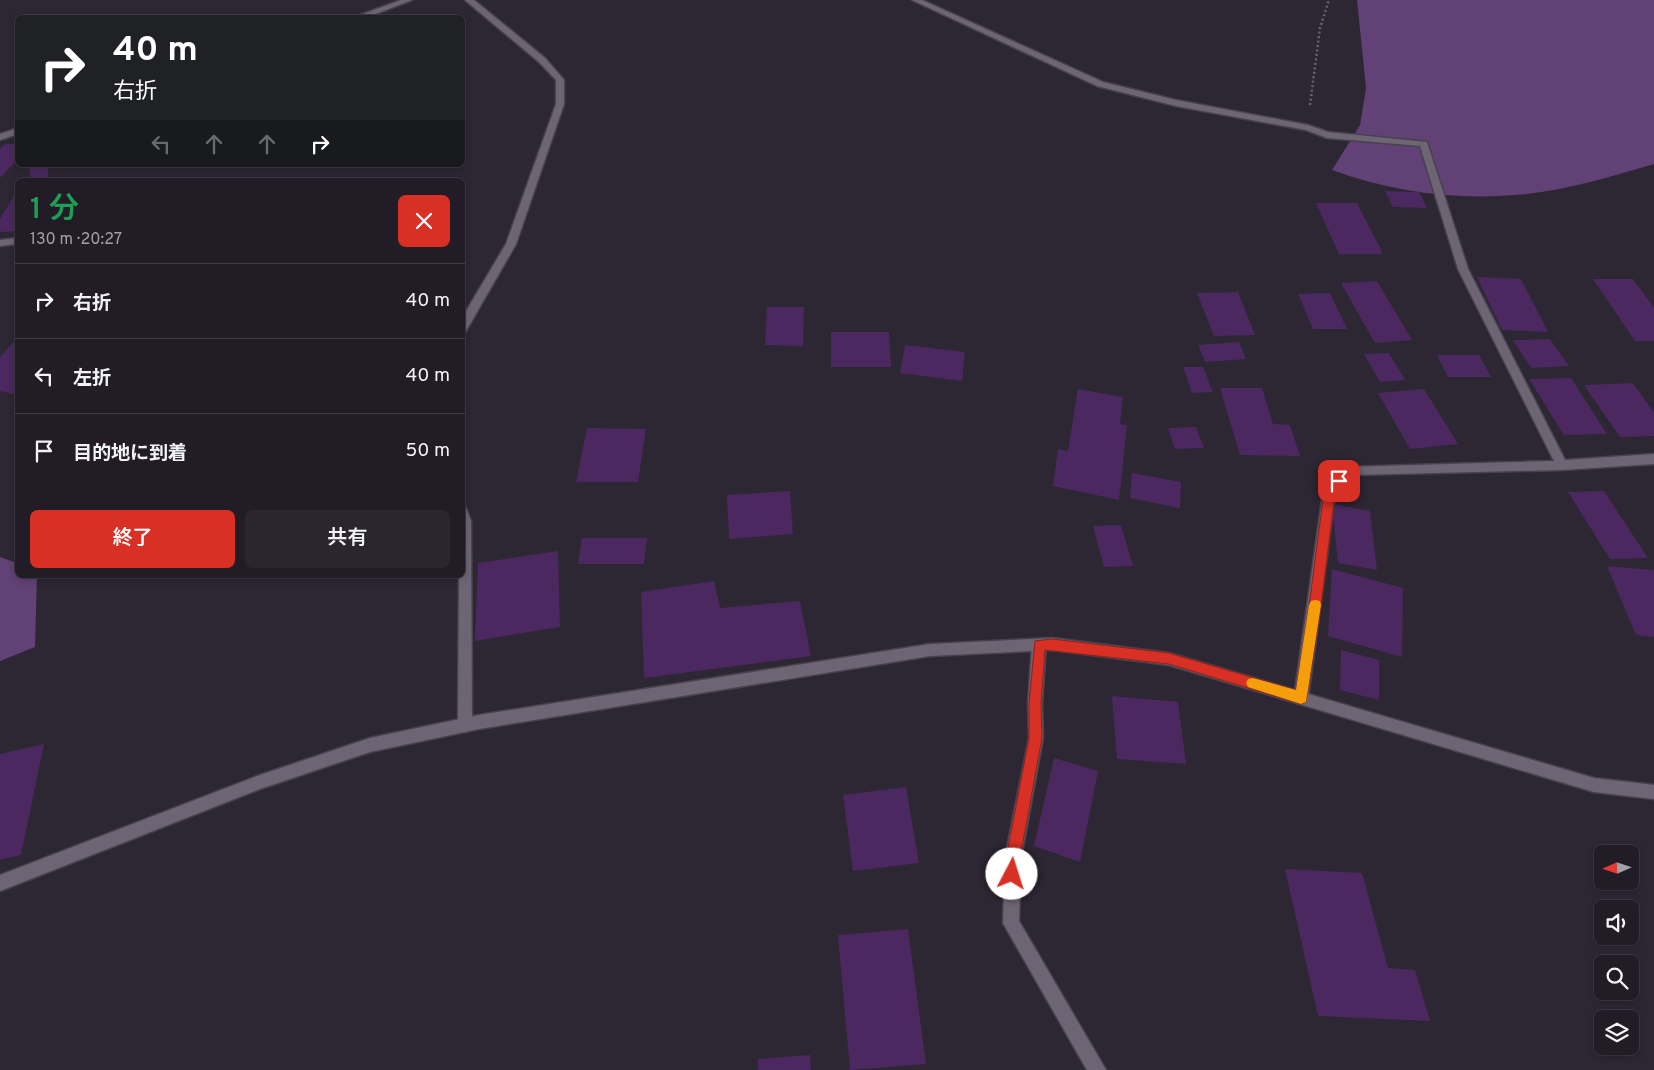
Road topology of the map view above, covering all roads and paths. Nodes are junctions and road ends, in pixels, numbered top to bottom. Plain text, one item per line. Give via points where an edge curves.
1 (408, 0) edge
2 (469, 0) edge
3 (916, 0) edge
4 (1329, 0) edge
5 (365, 15) edge
6 (1308, 128) junction
7 (15, 132) edge
8 (0, 137) edge
9 (15, 241) edge
10 (0, 242) edge
11 (465, 323) edge
12 (1654, 459) edge
13 (1562, 465) junction
14 (465, 521) edge
15 (465, 578) edge
16 (465, 578) edge
17 (1039, 645) junction
18 (1301, 698) junction
19 (465, 725) junction
20 (1654, 792) edge
21 (0, 883) edge
22 (1097, 1070) edge

1 - 5 street
2 - 11 street via 542,60 560,80 560,104 511,244
3 - 6 street via 1100,84 1176,103
4 - 6 path via 1320,28
6 - 13 street via 1328,135 1424,144 1463,269
7 - 8 street
9 - 10 street
12 - 13 street
13 - 18 street via 1349,470 1329,492
14 - 15 street
16 - 19 street
17 - 18 street via 1169,659
17 - 19 street via 930,650
17 - 22 street via 1036,738 1013,858 1011,923
18 - 20 street via 1594,785
19 - 21 street via 370,745 260,782

